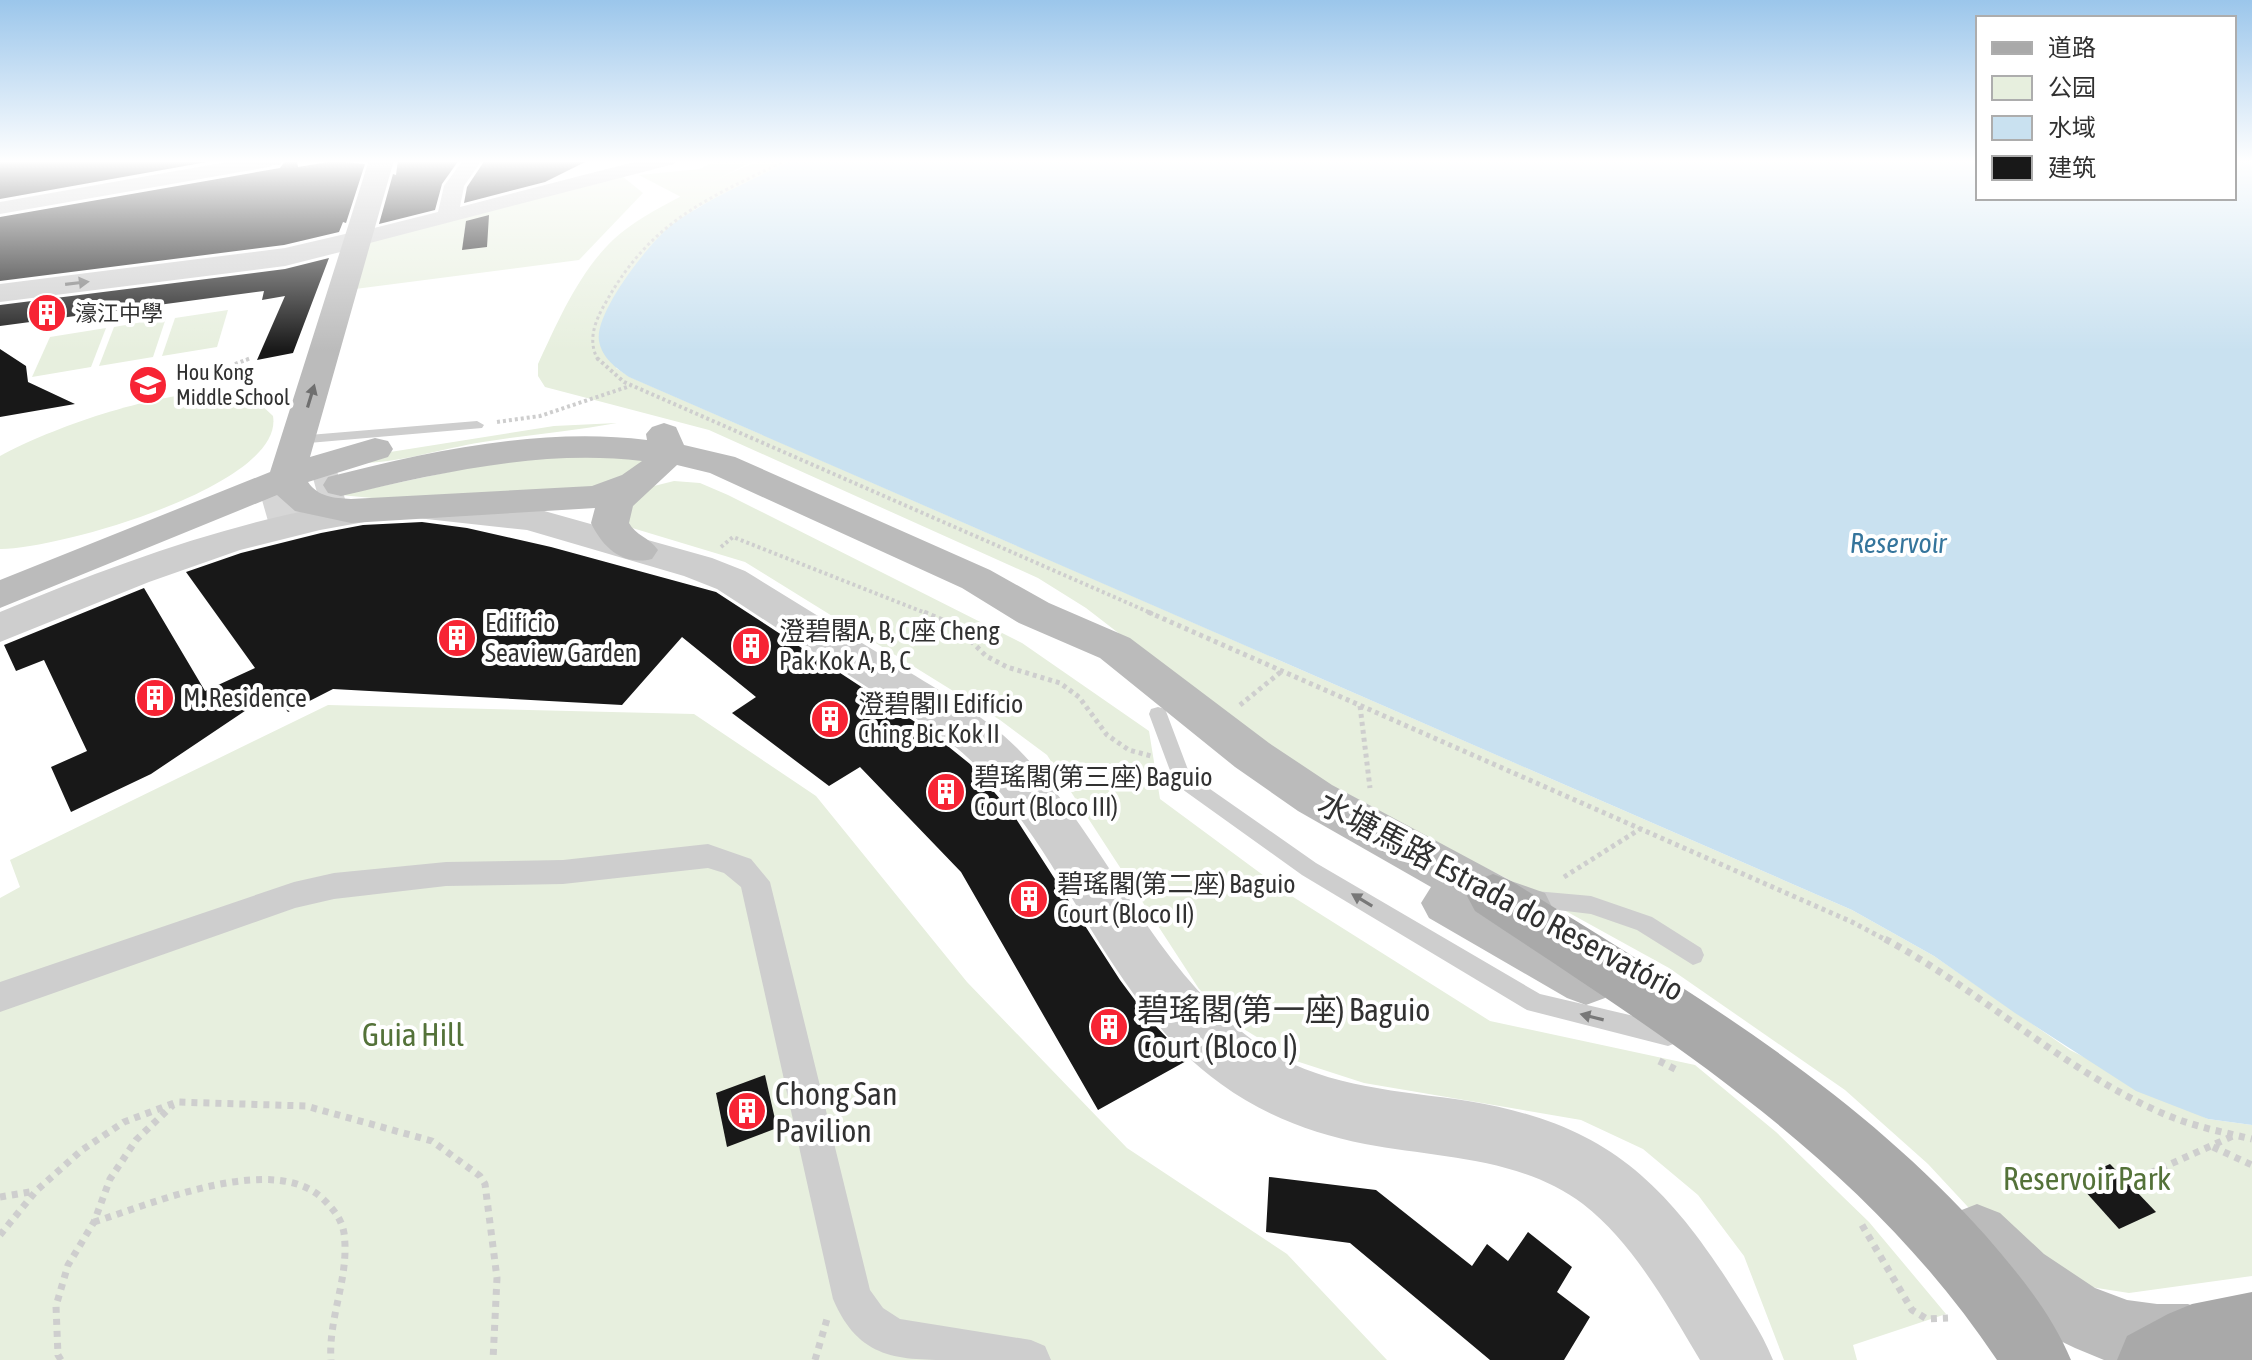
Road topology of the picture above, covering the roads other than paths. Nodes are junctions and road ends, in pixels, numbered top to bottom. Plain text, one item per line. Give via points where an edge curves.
1 (363, 223) edge
2 (419, 223) edge
3 (358, 239) junction
4 (0, 293) edge
5 (633, 402) junction
6 (477, 425) road end
7 (289, 474) junction
8 (638, 482) junction
9 (370, 501) junction
10 (624, 536) junction
11 (12, 598) edge
12 (0, 612) edge
13 (0, 628) edge
14 (1104, 655) junction
15 (1158, 714) junction
16 (1510, 897) junction
17 (1693, 955) dead end
18 (0, 997) edge
19 (1666, 1055) junction
20 (2198, 1341) edge
21 (1977, 1345) edge
22 (1031, 1360) edge
23 (1739, 1360) edge
24 (2037, 1360) edge

1 - 3 main road
2 - 3 street
4 -> 3 street via 285,257
7 -> 3 main road
5 - 7 main road via 568,419 399,444
5 - 8 main road via 660,429 668,446 662,462
5 - 14 main road via 999,567 1053,599
6 - 7 lane
7 - 9 main road via 295,495 314,506 335,510
7 - 11 main road via 185,535
8 - 9 main road via 592,497
8 - 10 main road via 615,503
8 - 14 main road via 678,475 709,479
9 - 10 street via 519,517
9 - 13 street via 214,543
9 - 14 main road, 水塘馬路 Estrada do Reservatório via 415,469 538,449 604,447 677,454 742,473 976,579
10 - 23 street via 731,580 980,742 1031,794 1175,1008 1240,1067 1326,1106 1511,1137 1573,1162 1603,1182 1656,1234
11 - 12 main road
14 - 15 main road, 水塘馬路 Estrada do Reservatório
14 - 16 main road, 水塘馬路 Estrada do Reservatório via 1315,798
15 - 19 main road, 水塘馬路 Estrada do Reservatório via 1321,834 1564,967
19 -> 15 lane via 1535,1003 1309,869 1182,779
16 - 17 lane via 1591,905 1644,923
16 - 20 main road, 水塘馬路 Estrada do Reservatório via 1656,974 1836,1099 1911,1164 1992,1252 2038,1292 2119,1332
16 - 24 main road via 1750,1064 1855,1145 1943,1232
18 - 22 street via 294,895 334,886 446,874 563,872 708,856 728,860 745,868 755,882 853,1299 869,1322 893,1338
19 - 21 main road, 水塘馬路 Estrada do Reservatório via 1770,1105 1875,1198 1937,1269

